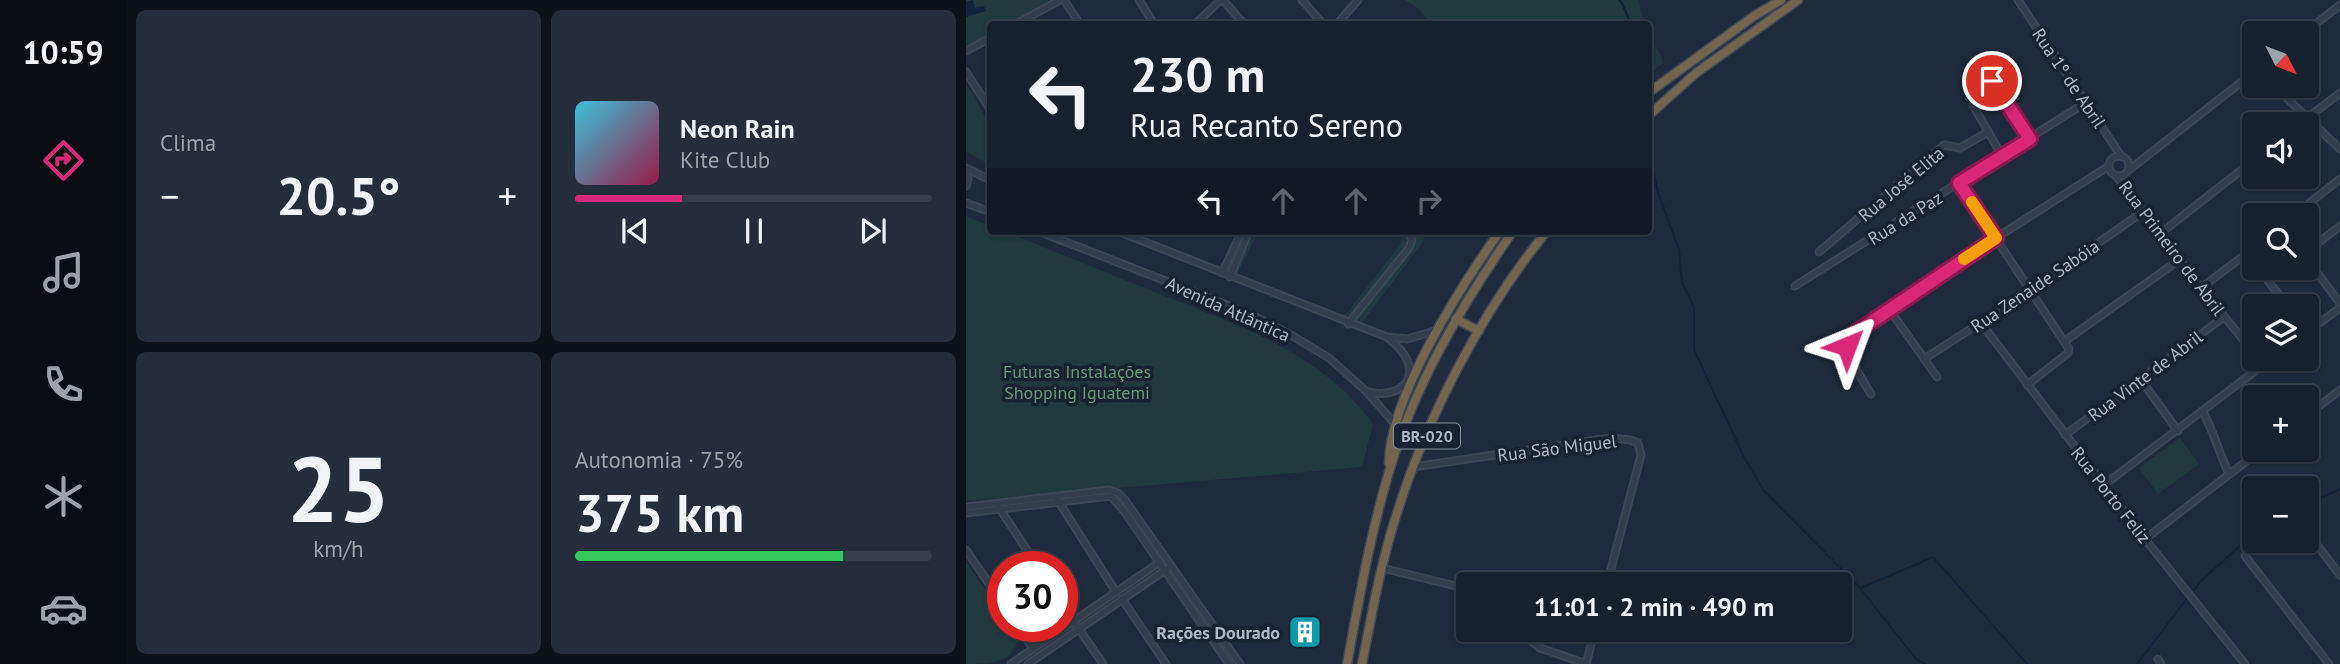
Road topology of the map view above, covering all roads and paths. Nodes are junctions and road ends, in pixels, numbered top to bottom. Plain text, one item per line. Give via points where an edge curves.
1 (1062, 0) edge
2 (1139, 0) edge
3 (1222, 0) edge
4 (1302, 0) edge
5 (1358, 0) edge
6 (1781, 0) edge
7 (1798, 0) edge
8 (2018, 0) edge
9 (2340, 5) edge
10 (1149, 14) junction
11 (1022, 21) edge
12 (1078, 21) edge
13 (1152, 21) edge
14 (1157, 21) edge
15 (1198, 21) edge
16 (1241, 21) edge
17 (1320, 21) edge
18 (1340, 21) edge
19 (2319, 21) edge
20 (987, 40) edge
21 (966, 51) edge
22 (966, 72) edge
23 (1992, 81) dead end
24 (2242, 81) edge
25 (1652, 90) edge
26 (2340, 93) edge
27 (2286, 98) edge
28 (2085, 103) junction
29 (987, 104) edge
30 (1973, 105) dead end
31 (1652, 112) edge
32 (2301, 112) edge
33 (2315, 112) edge
34 (2319, 129) edge
35 (1988, 132) junction
36 (2030, 139) junction
37 (2340, 149) edge
38 (2002, 156) junction
39 (2121, 156) junction
40 (2109, 166) junction
41 (2242, 169) edge
42 (2129, 170) junction
43 (966, 171) edge
44 (2116, 176) junction
45 (987, 179) edge
46 (2340, 179) edge
47 (1959, 183) junction
48 (966, 186) edge
49 (966, 203) edge
50 (2309, 203) edge
51 (987, 211) edge
52 (2144, 211) junction
53 (2340, 226) edge
54 (2161, 233) junction
55 (1048, 235) edge
56 (1127, 235) edge
57 (1240, 235) edge
58 (1247, 235) edge
59 (1410, 235) edge
60 (1497, 235) edge
61 (1510, 235) edge
62 (1544, 235) edge
63 (1996, 238) junction
64 (2319, 242) edge
65 (1819, 253) dead end
66 (2242, 258) edge
67 (2179, 260) junction
68 (1222, 273) junction
69 (2319, 275) edge
70 (1230, 276) junction
71 (2267, 280) edge
72 (1795, 286) dead end
73 (2201, 288) junction
74 (2031, 290) junction
75 (2278, 294) edge
76 (2340, 303) edge
77 (2340, 308) edge
78 (1889, 309) junction
79 (2224, 317) junction
80 (1456, 319) junction
81 (1981, 323) junction
82 (2319, 323) edge
83 (1348, 324) junction
84 (1438, 330) junction
85 (1479, 331) junction
86 (1387, 337) junction
87 (2242, 339) edge
88 (2066, 341) junction
89 (1924, 359) junction
90 (2255, 371) edge
91 (1937, 377) dead end
92 (2141, 380) junction
93 (2027, 384) junction
94 (2340, 390) edge
95 (1367, 393) junction
96 (1871, 394) dead end
97 (2319, 406) edge
98 (2203, 412) junction
99 (1395, 424) junction
100 (2178, 431) junction
101 (2065, 435) junction
102 (2245, 462) edge
103 (1413, 467) junction
104 (1390, 469) junction
105 (2229, 474) junction
106 (2104, 485) junction
107 (1057, 499) junction
108 (998, 506) junction
109 (966, 508) edge
110 (1127, 509) junction
111 (966, 513) edge
112 (2144, 539) junction
113 (2319, 547) edge
114 (966, 550) edge
115 (1028, 551) edge
116 (2245, 556) dead end
117 (1166, 558) junction
118 (1158, 563) junction
119 (1171, 566) junction
120 (1382, 568) junction
121 (1164, 570) junction
122 (1610, 572) edge
123 (2340, 575) edge
124 (987, 581) edge
125 (1456, 586) edge
126 (1116, 592) junction
127 (1122, 600) junction
128 (1078, 618) edge
129 (1079, 629) junction
130 (1028, 642) edge
131 (1043, 642) edge
132 (1532, 642) edge
133 (1592, 642) edge
134 (1033, 649) junction
135 (1234, 656) junction
136 (1038, 657) junction
137 (1228, 662) edge
138 (1011, 664) edge
139 (1028, 664) edge
140 (1042, 664) edge
141 (1103, 664) edge
142 (1166, 664) edge
143 (1240, 664) edge
144 (1347, 664) edge
145 (1362, 664) edge
146 (1586, 664) edge
147 (2245, 664) edge
148 (2329, 664) edge

1 - 11 street
1 - 12 street
2 - 10 street
3 - 15 street
3 - 16 street
4 - 17 street
5 - 18 street
6 - 25 highway
7 - 31 highway via 1696,73
8 - 28 street, Rua 1º de Abril
9 - 19 street
10 - 13 street
10 - 14 street
20 - 21 street
22 - 29 street
23 - 36 street
24 - 42 street
26 - 33 street
27 - 32 street
28 - 36 street, Rua da Paz
28 - 39 street, Rua 1º de Abril
30 - 35 street
34 - 37 street
35 - 38 street
35 - 65 street, Rua José Elita via 1960,148 1944,145
36 - 38 street, Rua da Paz
38 - 47 street, Rua da Paz
39 - 40 street via 2113,158
39 - 42 street via 2129,161
40 - 44 street
40 - 63 street
41 - 54 street
42 - 44 street
43 - 45 street
43 - 48 street
44 - 52 street, Rua Primeiro de Abril
46 - 50 street
47 - 63 street
47 - 72 street, Rua da Paz
49 - 51 street
52 - 54 street, Rua Primeiro de Abril
52 - 74 street, Rua Zenaide Sabóia
53 - 64 street
54 - 67 street, Rua Primeiro de Abril
55 - 95 street, Avenida Atlântica via 1250,314 1329,358
56 - 68 street, Avenida Atlântica
57 - 68 street
58 - 70 street
59 - 83 street via 1409,248
60 - 84 highway
61 - 80 highway, BR-020
62 - 85 highway, BR-020
63 - 74 street
63 - 78 street
66 - 73 street
67 - 73 street, Rua Primeiro de Abril
67 - 88 street
68 - 70 street, Avenida Atlântica
69 - 76 street
70 - 83 street, Avenida Atlântica
71 - 75 street
73 - 79 street, Rua Primeiro de Abril
74 - 81 street, Rua Zenaide Sabóia
74 - 88 street
77 - 82 street
78 - 89 street
78 - 96 street via 1847,342
79 - 87 street, Rua Primeiro de Abril
79 - 92 street, Rua Vinte de Abril
80 - 85 highway
80 - 104 highway, BR-020 via 1421,388
81 - 89 street, Rua Zenaide Sabóia
81 - 93 street, Rua Porto Feliz
83 - 86 street, Avenida Atlântica
84 - 86 street, Avenida Atlântica via 1415,337
84 - 99 highway
85 - 103 highway, BR-020
86 - 95 street via 1407,357 1411,373 1395,389
88 - 93 street via 2068,353
89 - 91 street
90 - 98 street
92 - 100 street
92 - 101 street, Rua Vinte de Abril
93 - 101 street, Rua Porto Feliz
94 - 97 street
95 - 99 street, Avenida Atlântica
98 - 100 street
98 - 105 street
99 - 104 highway
100 - 106 street
101 - 106 street, Rua Porto Feliz
102 - 105 street
103 - 120 highway, BR-020
103 - 122 street, Rua São Miguel via 1610,438 1638,443 1642,455
104 - 144 highway, BR-020
105 - 112 street
106 - 112 street, Rua Porto Feliz
107 - 108 street
107 - 110 street via 1109,490 1118,493
107 - 126 street
108 - 109 street
108 - 111 street
108 - 115 street
110 - 117 street
110 - 118 street
112 - 147 street, Rua Porto Feliz
113 - 123 street
114 - 124 street
116 - 148 street
117 - 118 street
117 - 119 street
118 - 121 street
118 - 126 street
119 - 121 street
119 - 135 street
120 - 125 street
120 - 145 highway, BR-020
121 - 127 street
121 - 137 street
126 - 128 street
127 - 129 street
127 - 142 street
129 - 136 street
129 - 141 street
130 - 134 street
131 - 134 street
132 - 146 street
133 - 146 street
134 - 138 street
135 - 137 street
135 - 143 street
136 - 139 street
136 - 140 street

